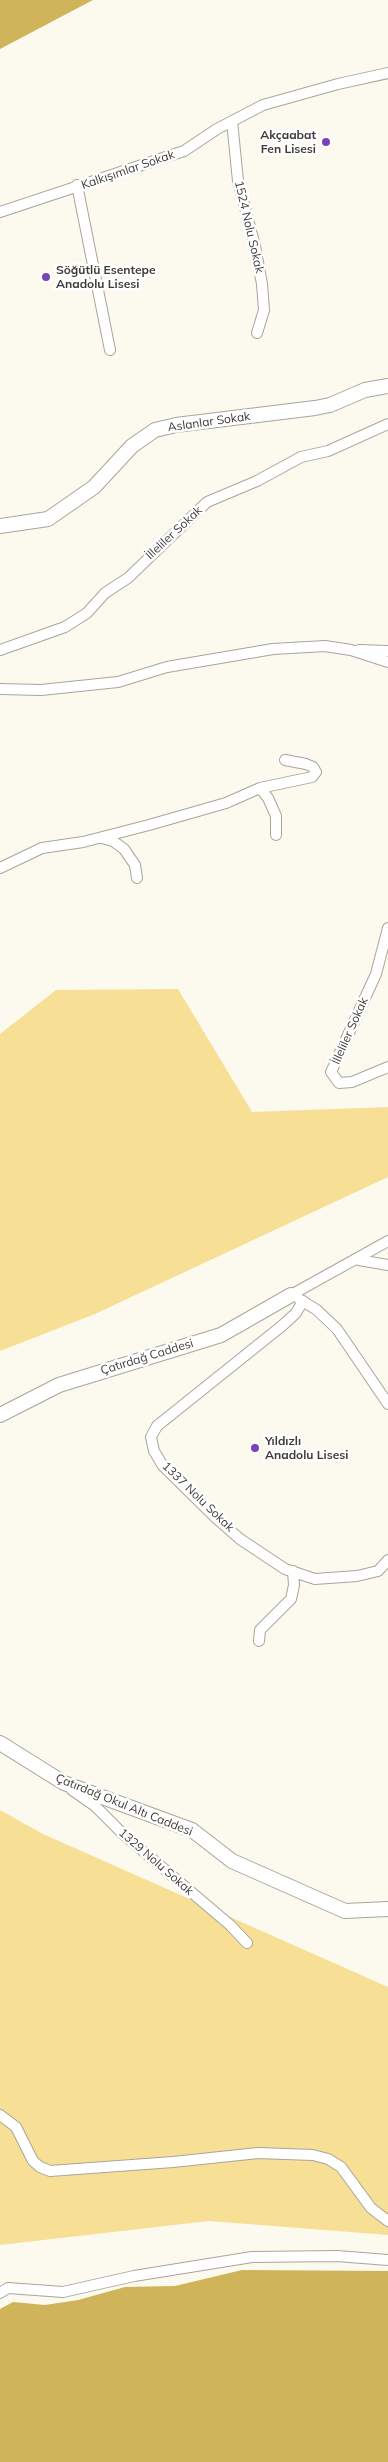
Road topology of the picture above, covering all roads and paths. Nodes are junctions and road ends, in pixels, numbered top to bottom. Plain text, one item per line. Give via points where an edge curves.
1 (388, 73) edge
2 (232, 121) junction
3 (77, 185) junction
4 (0, 212) edge
5 (257, 333) dead end
6 (110, 350) dead end
7 (388, 386) edge
8 (388, 424) edge
9 (0, 526) edge
10 (0, 650) edge
11 (351, 650) junction
12 (388, 651) edge
13 (388, 662) edge
14 (0, 689) edge
15 (285, 760) dead end
16 (260, 788) junction
17 (276, 835) dead end
18 (101, 837) junction
19 (0, 868) edge
20 (137, 878) dead end
21 (388, 928) edge
22 (388, 1067) edge
23 (388, 1241) edge
24 (358, 1260) junction
25 (388, 1265) edge
26 (297, 1298) junction
27 (388, 1404) edge
28 (0, 1415) edge
29 (388, 1560) edge
30 (293, 1571) junction
31 (259, 1641) dead end
32 (0, 1743) edge
33 (64, 1783) junction
34 (388, 1909) edge
35 (246, 1943) dead end
36 (0, 2115) edge
37 (388, 2221) edge
38 (388, 2260) edge
39 (0, 2293) edge

1 - 2 street, Kalkışımlar Sokak via 263,105
2 - 3 street, Kalkışımlar Sokak via 184,151
2 - 5 street, 1524 Nolu Sokak via 238,181 244,210 250,221 262,284 264,310
3 - 4 street
3 - 6 street, Kalkışımlar Sokak
7 - 9 street, Aslanlar Sokak via 365,390 315,408 155,430 132,446 94,487 48,519
8 - 10 street, İlleliler Sokak via 328,451 301,457 257,482 207,502 128,578 86,613 65,627
11 - 12 street
11 - 13 street
11 - 14 street via 325,646 273,649 168,667 118,682 41,690
15 - 16 street via 306,764 316,772 312,777
16 - 17 street via 276,816
16 - 18 street via 226,803
18 - 19 street via 42,848
18 - 20 street via 124,849 135,864
21 - 22 street, İlleliler Sokak via 376,974 331,1072 339,1083 352,1082
23 - 24 street
24 - 25 street
24 - 26 street
26 - 27 street via 317,1310 337,1329
26 - 28 street, Çatırdağ Caddesi via 221,1335 59,1385
26 - 30 street, 1337 Nolu Sokak via 296,1313 157,1426 151,1437 154,1451 163,1466 216,1518 258,1551
29 - 30 street, 1337 Nolu Sokak via 378,1571 357,1576 315,1579
30 - 31 street via 291,1599 260,1630
32 - 33 street, Çatırdağ Okul Altı Caddesi
33 - 34 street, Çatırdağ Okul Altı Caddesi via 192,1830 232,1861 345,1911
33 - 35 street, 1329 Nolu Sokak via 95,1806 230,1925
36 - 37 street via 16,2127 33,2161 50,2171 258,2153 314,2155 341,2167 371,2208
38 - 39 street via 337,2256 252,2257 134,2276 64,2292 8,2288

